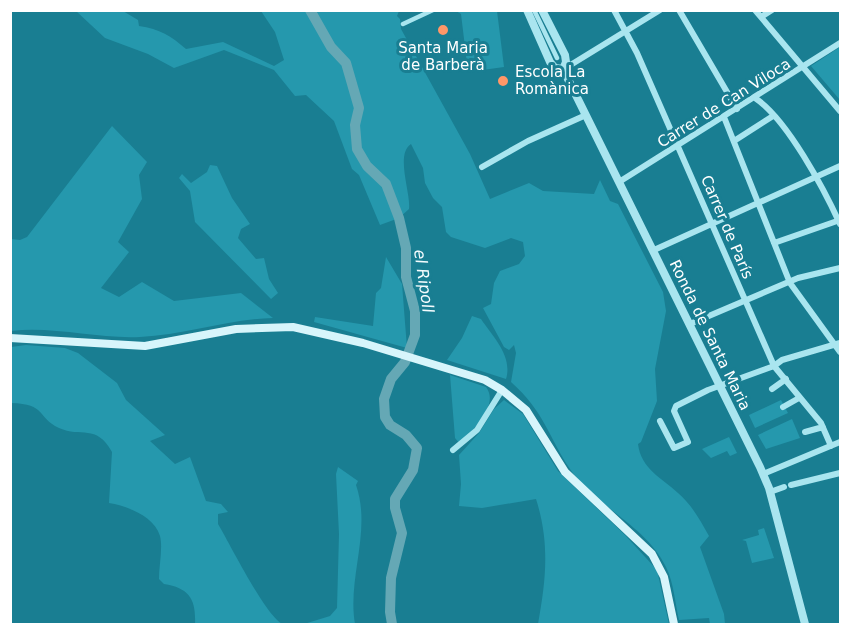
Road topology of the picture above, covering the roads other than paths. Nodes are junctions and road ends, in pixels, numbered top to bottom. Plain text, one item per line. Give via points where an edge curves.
1 (433, 10) edge
2 (526, 10) edge
3 (534, 10) edge
4 (543, 10) edge
5 (614, 10) edge
6 (660, 10) edge
7 (679, 10) edge
8 (755, 10) edge
9 (772, 10) edge
10 (761, 17) junction
11 (403, 24) dead end
12 (625, 31) junction
13 (840, 43) edge
14 (557, 58) dead end
15 (802, 67) junction
16 (563, 69) junction
17 (755, 98) junction
18 (737, 109) junction
19 (840, 111) edge
20 (586, 115) junction
21 (772, 116) junction
22 (724, 117) junction
23 (734, 141) junction
24 (679, 146) junction
25 (840, 166) edge
26 (482, 167) dead end
27 (815, 177) junction
28 (619, 182) junction
29 (758, 202) junction
30 (840, 221) edge
31 (713, 222) junction
32 (774, 243) junction
33 (654, 250) junction
34 (840, 268) edge
35 (790, 283) junction
36 (746, 300) junction
37 (690, 324) junction
38 (10, 338) edge
39 (838, 344) edge
40 (840, 351) edge
41 (774, 366) junction
42 (786, 380) junction
43 (721, 386) junction
44 (772, 389) dead end
45 (502, 390) junction
46 (799, 398) junction
47 (783, 407) dead end
48 (660, 421) dead end
49 (823, 427) junction
50 (805, 432) dead end
51 (840, 442) edge
52 (831, 446) junction
53 (453, 450) dead end
54 (840, 473) edge
55 (763, 474) junction
56 (770, 492) junction
57 (674, 624) edge
58 (805, 624) edge

1 - 11 street
2 - 16 street, Ronda de Santa Maria via 550,62
3 - 14 street
4 - 16 street, Ronda de Santa Maria via 565,55
5 - 12 street, Carrer de París
6 - 12 street
7 - 18 street
8 - 10 street
9 - 10 street
10 - 15 street
12 - 16 street
12 - 24 street, Carrer de París
13 - 15 street, Carrer de Can Viloca
15 - 17 street, Carrer de Can Viloca
15 - 19 street
16 - 20 street, Ronda de Santa Maria
17 - 18 street, Carrer de Can Viloca
17 - 21 street
18 - 22 street, Carrer de Can Viloca
20 - 26 street
20 - 28 street, Ronda de Santa Maria
21 - 23 street
21 - 27 street
22 - 23 street
22 - 24 street, Carrer de Can Viloca
23 - 29 street
24 - 28 street, Carrer de Can Viloca
24 - 31 street, Carrer de París
25 - 27 street
27 - 29 street
27 - 30 street
28 - 33 street, Ronda de Santa Maria
29 - 31 street
29 - 32 street
30 - 32 street
31 - 33 street
31 - 36 street, Carrer de París
32 - 35 street
33 - 37 street, Ronda de Santa Maria
34 - 35 street
35 - 36 street
35 - 39 street
36 - 37 street
36 - 41 street, Carrer de París
37 - 43 street, Ronda de Santa Maria
38 - 45 main road via 145,346 236,329 307,329 470,374
39 - 40 street
39 - 41 street via 782,360
41 - 42 street, Carrer de París
41 - 43 street
42 - 44 street
42 - 46 street, Carrer de París
43 - 48 street via 676,406 674,411 688,442 674,448
43 - 55 street, Ronda de Santa Maria
45 - 53 street via 477,430
45 - 57 main road via 530,415 565,472 652,554 666,582
46 - 47 street
46 - 49 street, Carrer de París
49 - 50 street
49 - 52 street, Carrer de París
51 - 52 street
52 - 55 street
54 - 56 street
55 - 56 street, Ronda de Santa Maria
56 - 58 street, Ronda de Santa Maria

